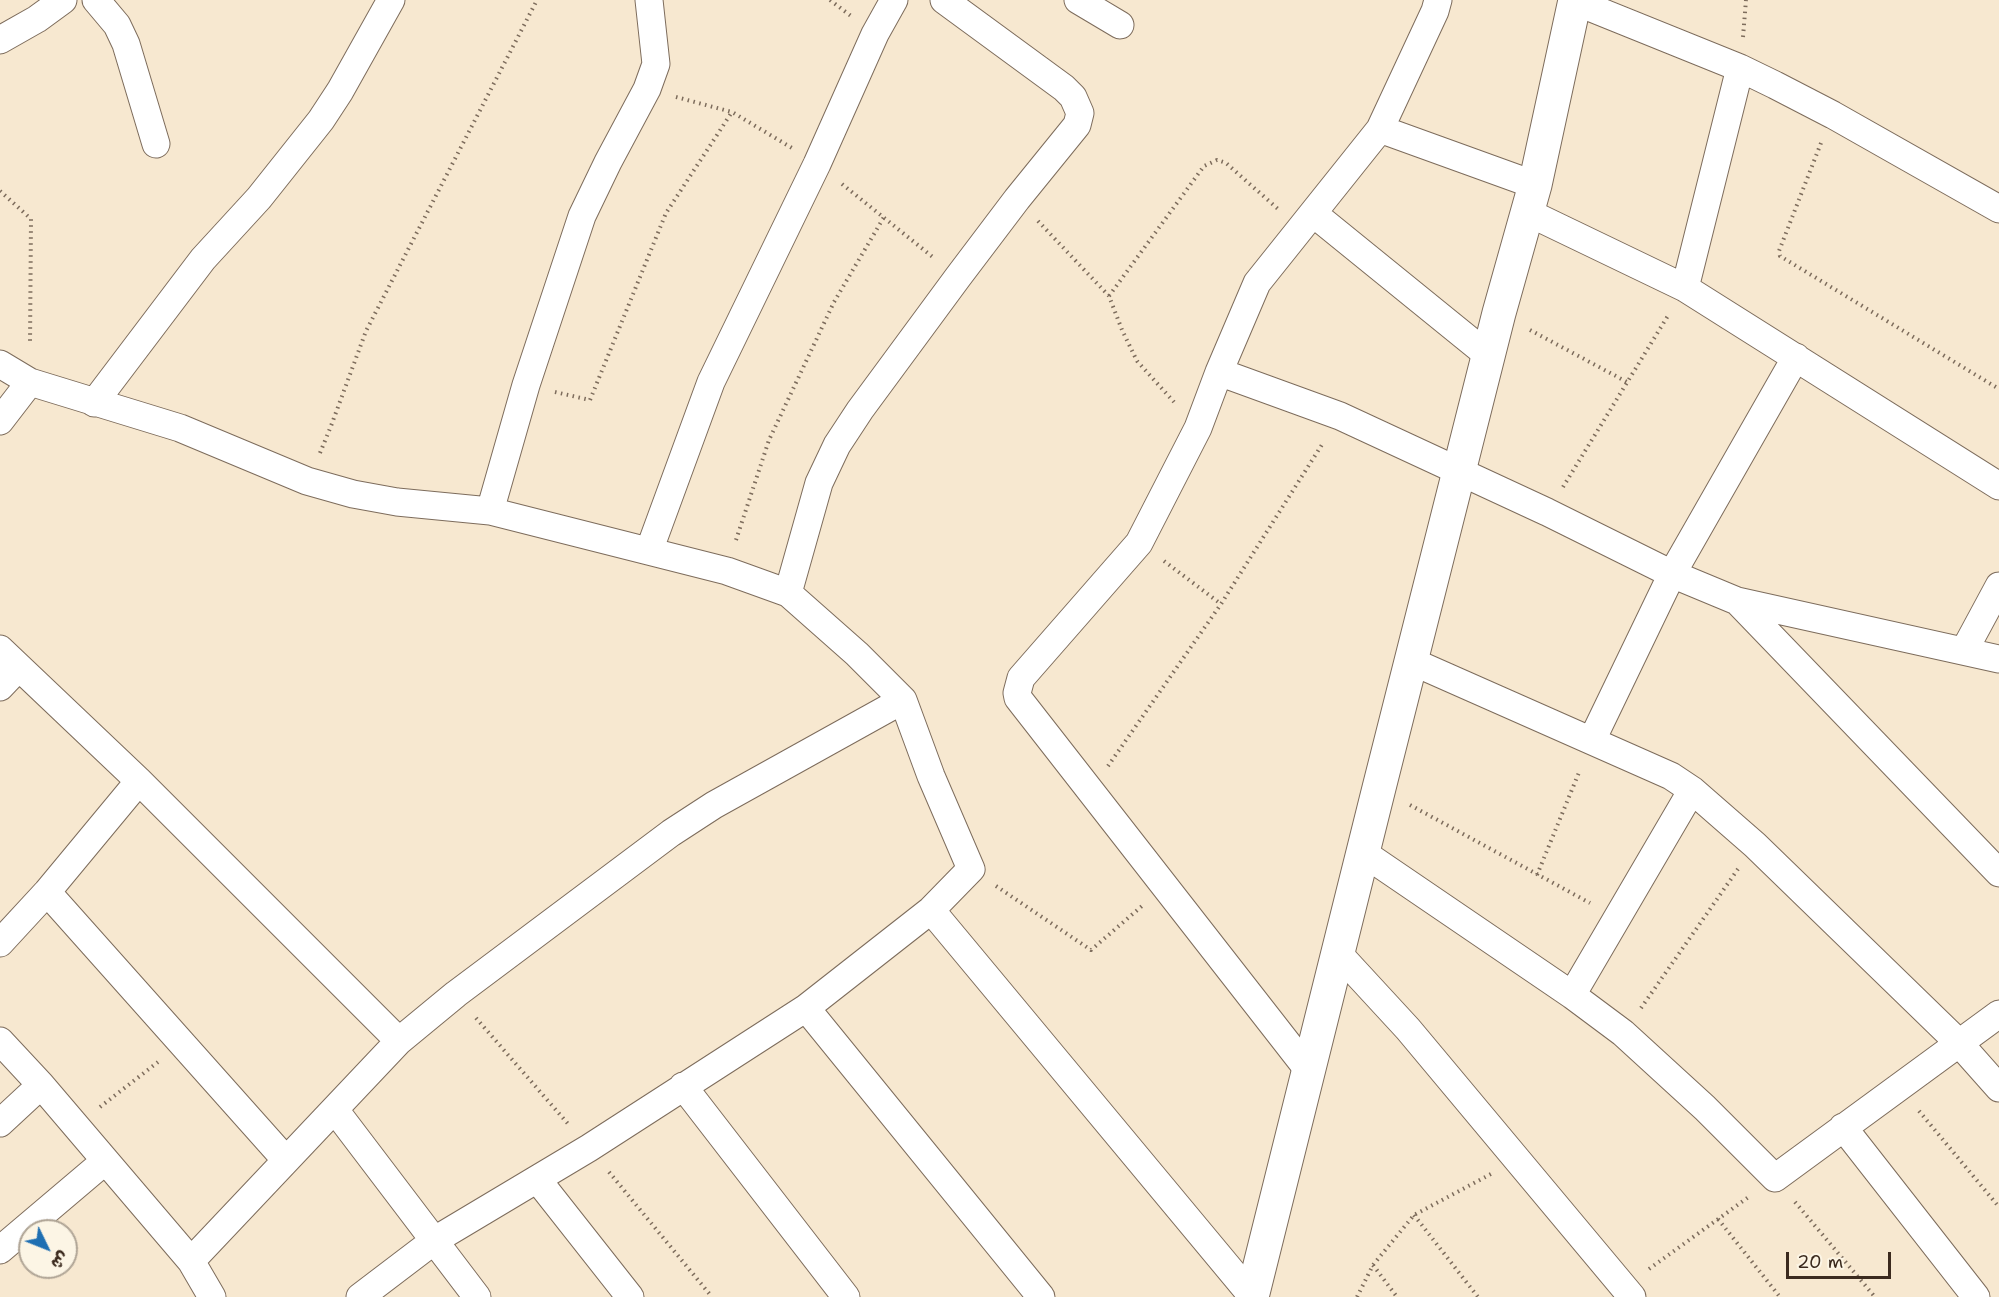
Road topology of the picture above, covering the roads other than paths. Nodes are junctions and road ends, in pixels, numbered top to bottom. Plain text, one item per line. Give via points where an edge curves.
1 (63, 0) edge
2 (96, 0) edge
3 (391, 0) edge
4 (650, 0) edge
5 (894, 0) edge
6 (944, 0) edge
7 (1078, 0) edge
8 (1438, 0) edge
9 (1575, 1) edge
10 (1120, 25) dead end
11 (0, 40) edge
12 (1740, 68) junction
13 (1380, 129) junction
14 (156, 144) dead end
15 (1531, 199) junction
16 (1999, 209) edge
17 (1307, 222) junction
18 (1685, 288) junction
19 (1489, 356) junction
20 (1796, 357) junction
21 (0, 364) edge
22 (1219, 372) junction
23 (30, 381) junction
24 (94, 403) junction
25 (0, 420) edge
26 (1459, 471) junction
27 (1999, 486) edge
28 (490, 511) junction
29 (649, 551) junction
30 (1672, 574) junction
31 (1999, 586) edge
32 (788, 593) junction
33 (1737, 601) junction
34 (1964, 651) junction
35 (10, 658) edge
36 (1999, 659) edge
37 (1411, 661) junction
38 (0, 687) edge
39 (903, 700) junction
40 (1592, 740) junction
41 (139, 781) junction
42 (1692, 790) junction
43 (1362, 852) junction
44 (1999, 873) edge
45 (47, 892) junction
46 (931, 910) junction
47 (0, 944) edge
48 (1337, 952) junction
49 (1572, 995) junction
50 (806, 1008) junction
51 (1999, 1014) edge
52 (0, 1041) edge
53 (399, 1041) junction
54 (1959, 1043) junction
55 (1308, 1071) junction
56 (41, 1085) junction
57 (683, 1086) junction
58 (1999, 1088) edge
59 (335, 1110) junction
60 (0, 1123) edge
61 (1844, 1127) junction
62 (285, 1160) junction
63 (105, 1161) junction
64 (537, 1179) junction
65 (435, 1240) junction
66 (0, 1250) edge
67 (191, 1261) junction
68 (1628, 1292) edge
69 (212, 1297) edge
70 (360, 1297) edge
71 (477, 1297) edge
72 (630, 1297) edge
73 (846, 1297) edge
74 (1041, 1297) edge
75 (1252, 1297) edge
76 (1976, 1297) edge

1 - 11 street
2 - 14 street via 117,25 126,44
3 - 24 street via 321,120 259,198 203,259
4 - 28 street via 656,64 582,216 526,385
5 - 29 street via 711,382
6 - 32 street via 1064,88 1080,113 1077,124 958,277 837,445 819,483
7 - 10 street
8 - 13 street
9 - 12 street
9 - 15 street
12 - 16 street via 1833,115
12 - 18 street
13 - 15 street
13 - 17 street
15 - 18 street
15 - 19 street
17 - 19 street
17 - 22 street via 1257,283
18 - 20 street
19 - 26 street
20 - 27 street
20 - 30 street
21 - 23 street
22 - 26 street via 1340,416
22 - 55 street via 1198,428 1139,543 1021,678 1018,698
23 - 24 street
23 - 25 street
24 - 28 street via 180,428 307,481 353,494
26 - 30 street
26 - 37 street
28 - 29 street
29 - 32 street via 727,571
30 - 33 street
30 - 40 street
31 - 34 street
32 - 39 street
33 - 34 street
33 - 44 street
34 - 36 street
35 - 38 street
35 - 41 street
37 - 40 street
37 - 43 street
39 - 46 street via 971,869
39 - 53 street via 671,833
40 - 42 street via 1671,776
41 - 45 street
41 - 53 street
42 - 49 street
42 - 54 street via 1755,845
43 - 48 street
43 - 49 street
45 - 47 street
45 - 62 street
46 - 50 street
46 - 75 street
48 - 55 street
48 - 68 street via 1408,1029
49 - 61 street via 1623,1033 1775,1178
50 - 57 street
50 - 74 street
51 - 54 street
52 - 56 street
53 - 59 street
54 - 58 street
54 - 61 street
55 - 75 street
56 - 60 street
56 - 63 street
57 - 64 street
57 - 73 street
59 - 62 street
59 - 65 street
61 - 76 street
62 - 67 street
63 - 66 street
63 - 67 street
64 - 65 street
64 - 72 street
65 - 70 street
65 - 71 street
67 - 69 street

